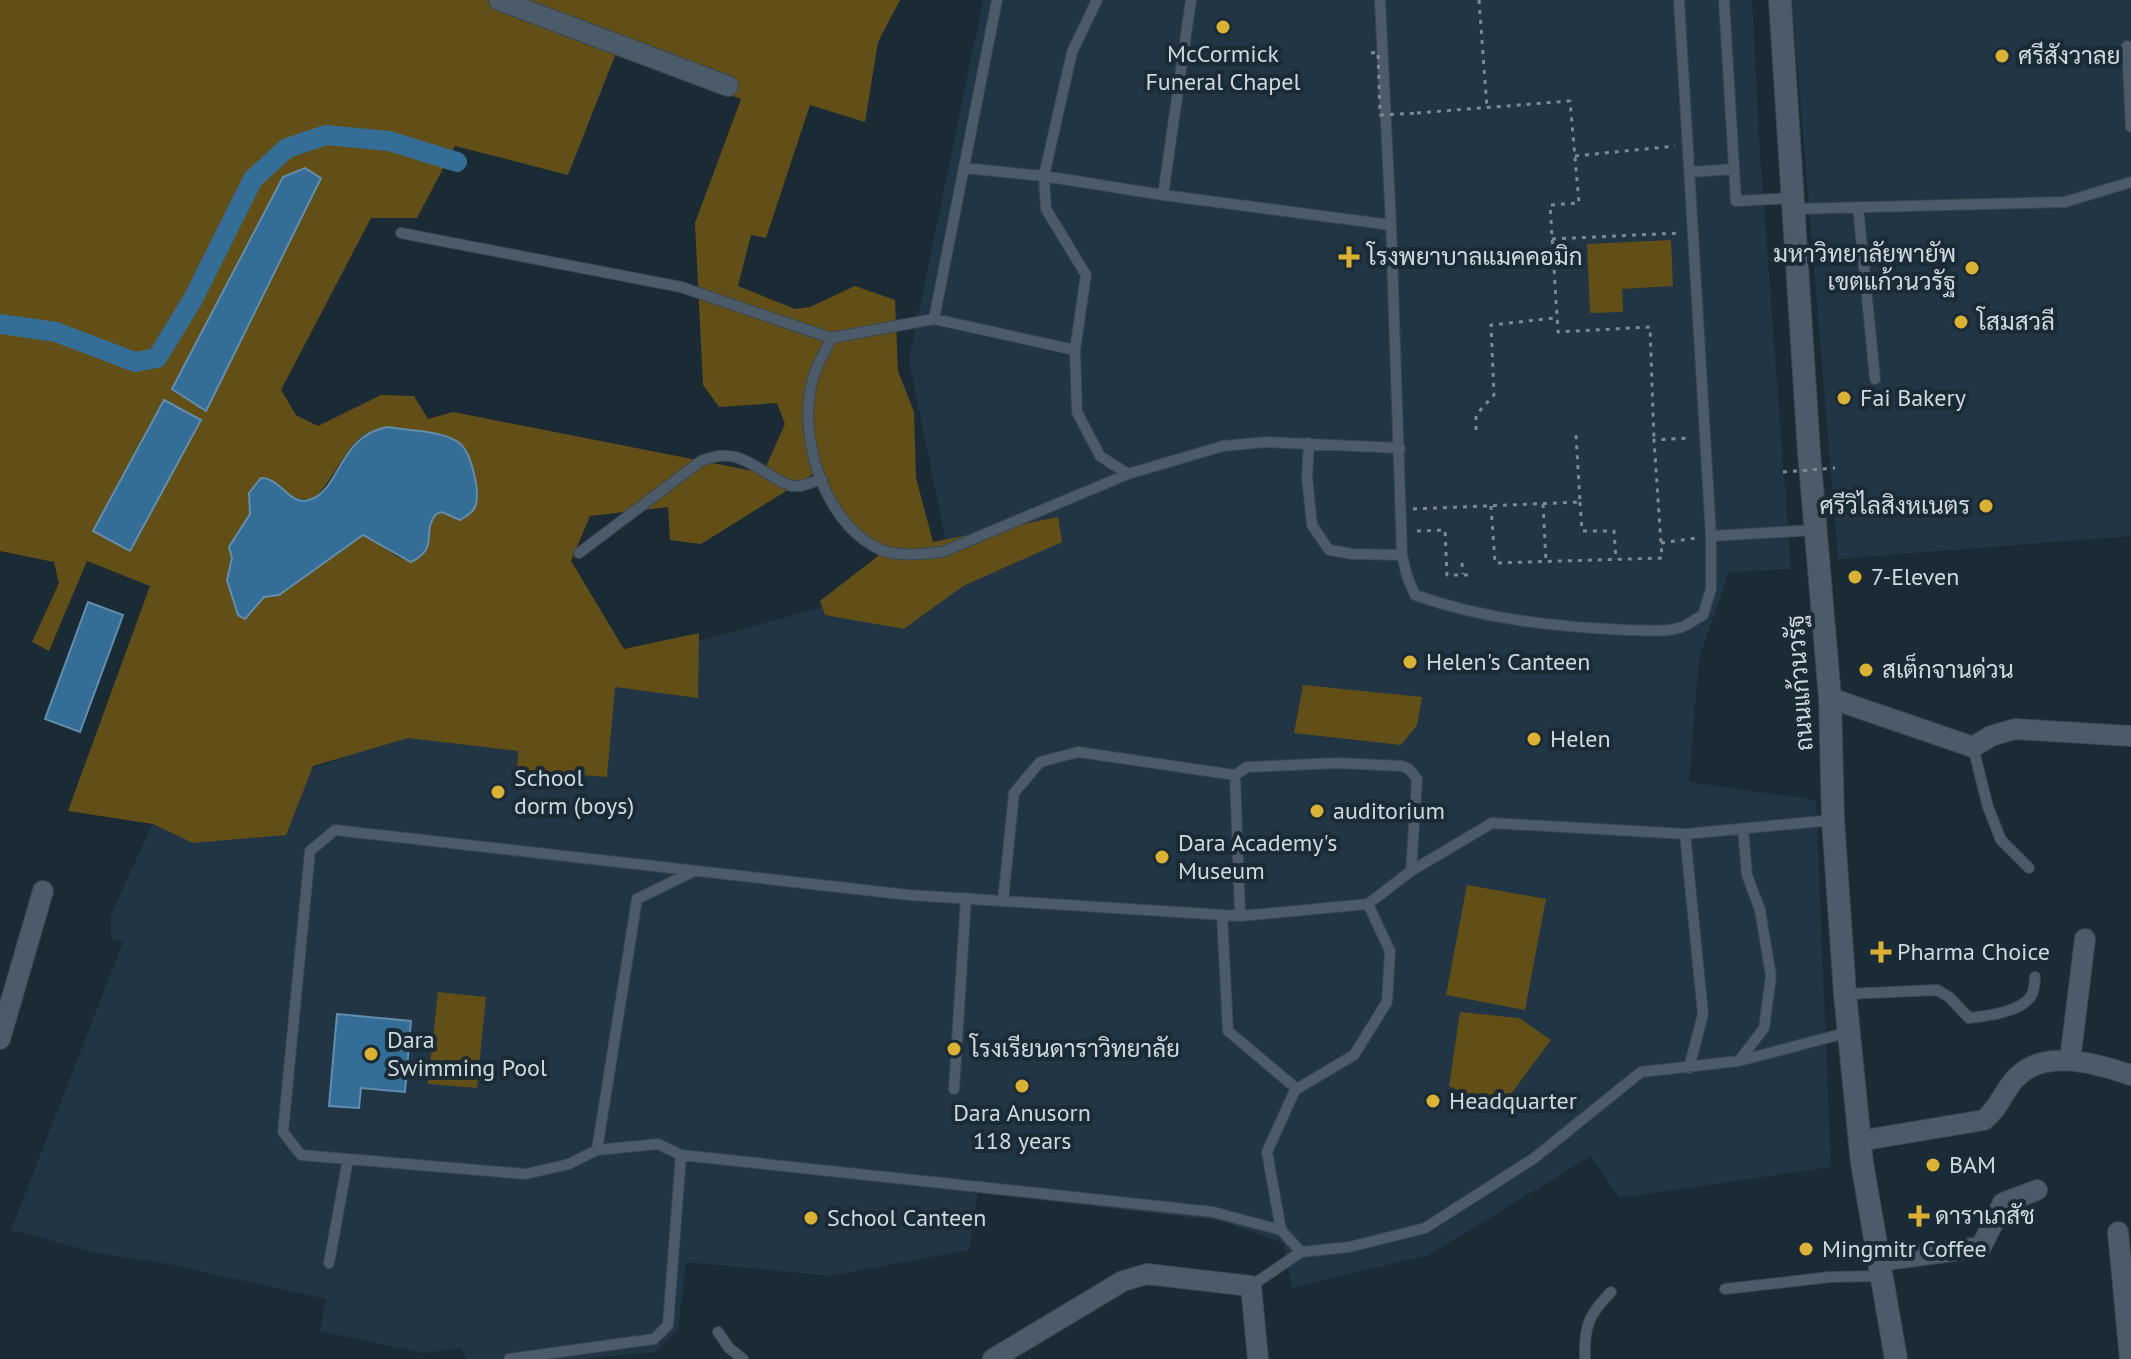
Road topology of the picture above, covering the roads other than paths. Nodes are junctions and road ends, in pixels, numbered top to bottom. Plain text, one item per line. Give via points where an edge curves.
1 (499, 0) edge
2 (997, 0) edge
3 (1097, 0) edge
4 (1191, 0) edge
5 (1380, 0) edge
6 (1679, 0) edge
7 (1724, 0) edge
8 (1780, 0) edge
9 (2127, 46) dead end
10 (728, 86) dead end
11 (2131, 127) edge
12 (964, 168) junction
13 (1734, 169) junction
14 (1690, 172) junction
15 (1044, 176) junction
16 (2131, 182) edge
17 (1163, 195) junction
18 (1794, 203) junction
19 (1858, 207) junction
20 (1391, 225) junction
21 (401, 233) dead end
22 (934, 319) junction
23 (831, 338) junction
24 (1075, 350) junction
25 (1875, 379) dead end
26 (1309, 443) junction
27 (1400, 448) junction
28 (1128, 474) junction
29 (822, 479) junction
30 (1815, 530) junction
31 (1711, 536) junction
32 (579, 553) dead end
33 (1402, 555) junction
34 (1830, 698) junction
35 (2131, 736) edge
36 (1973, 747) junction
37 (1235, 775) junction
38 (1833, 820) junction
39 (1743, 829) junction
40 (1685, 834) junction
41 (2029, 868) dead end
42 (694, 870) junction
43 (1411, 871) junction
44 (43, 891) dead end
45 (966, 898) junction
46 (1003, 901) junction
47 (1368, 904) junction
48 (1222, 915) junction
49 (1240, 916) junction
50 (2085, 939) dead end
51 (2035, 977) dead end
52 (1845, 994) junction
53 (1849, 1032) junction
54 (0, 1039) edge
55 (2070, 1060) junction
56 (1739, 1061) junction
57 (1689, 1068) junction
58 (2131, 1075) edge
59 (954, 1089) dead end
60 (1297, 1089) junction
61 (1859, 1141) junction
62 (597, 1150) junction
63 (681, 1155) junction
64 (348, 1159) junction
65 (2037, 1190) dead end
66 (1281, 1230) junction
67 (2118, 1232) dead end
68 (1301, 1252) junction
69 (329, 1263) dead end
70 (1880, 1268) junction
71 (1251, 1286) junction
72 (1725, 1289) dead end
73 (1611, 1292) dead end
74 (718, 1332) dead end
75 (509, 1359) edge
76 (743, 1359) edge
77 (993, 1359) edge
78 (1258, 1359) edge
79 (1585, 1359) edge
80 (1896, 1359) edge
81 (2130, 1359) edge

1 - 10 street
2 - 12 lane
3 - 15 lane via 1072,52
4 - 17 lane
5 - 20 lane
6 - 14 lane
7 - 13 lane
8 - 18 street, ถนนแก้วนวรัฐ
9 - 11 lane
12 - 15 lane
12 - 22 lane
13 - 14 lane
13 - 18 lane via 1736,201
14 - 31 lane
15 - 17 lane
15 - 24 lane via 1046,209 1086,275
16 - 19 lane via 2065,202
17 - 20 lane
18 - 19 lane
18 - 30 street, ถนนแก้วนวรัฐ
19 - 25 lane
20 - 27 lane
21 - 23 lane via 681,287
22 - 23 lane
22 - 24 lane
23 - 29 lane via 814,377 809,409 809,445
24 - 28 lane via 1077,412 1100,456
26 - 27 lane
26 - 28 lane via 1223,446
26 - 33 lane via 1312,525 1329,550
27 - 33 lane
28 - 29 lane via 942,552 909,555 877,548 854,532
29 - 32 lane via 791,486 731,454 711,456
30 - 31 lane
30 - 34 street, ถนนแก้วนวรัฐ
31 - 33 lane via 1711,589 1703,615 1661,631 1578,628 1447,606 1415,595
34 - 36 street
34 - 38 street, ถนนแก้วนวรัฐ
35 - 36 street via 2015,729
36 - 41 lane via 2001,840
37 - 43 lane via 1247,767 1337,763 1409,769 1417,779
37 - 46 lane via 1078,752 1040,762 1014,793
37 - 49 lane
38 - 39 lane
38 - 52 street, ถนนแก้วนวรัฐ
39 - 40 lane
39 - 56 lane via 1747,875 1760,910 1771,976 1764,1028
40 - 43 lane via 1492,823
40 - 57 lane via 1703,1014
42 - 45 lane
42 - 62 lane via 637,899
42 - 64 lane via 335,830 326,837 310,851 283,1132 301,1155
43 - 47 lane
44 - 54 street
45 - 46 lane
45 - 59 lane
46 - 48 lane
47 - 49 lane
47 - 60 lane via 1390,951 1387,1002 1354,1055
48 - 49 lane
48 - 60 lane via 1228,1031
50 - 55 street
51 - 52 lane via 2034,993 2024,1005 1982,1017 1969,1018 1937,990
52 - 53 street, ถนนแก้วนวรัฐ
53 - 56 lane
53 - 61 street, ถนนแก้วนวรัฐ
55 - 58 street
55 - 61 street via 2030,1064 1984,1120
56 - 57 lane
57 - 68 lane via 1641,1072 1533,1159 1425,1228 1349,1247
60 - 66 lane via 1267,1152
61 - 70 street, ถนนแก้วนวรัฐ
62 - 63 lane via 658,1144
62 - 64 lane via 569,1164 526,1174
63 - 66 lane via 1213,1212
63 - 75 lane via 668,1325 654,1339
64 - 69 lane
65 - 70 street via 2003,1203 1981,1247
66 - 68 lane
67 - 81 street
68 - 71 lane
70 - 72 lane
70 - 80 street, ถนนแก้วนวรัฐ
71 - 77 street via 1147,1274 1123,1281
71 - 78 street
73 - 79 lane via 1594,1310 1584,1333
74 - 76 lane

